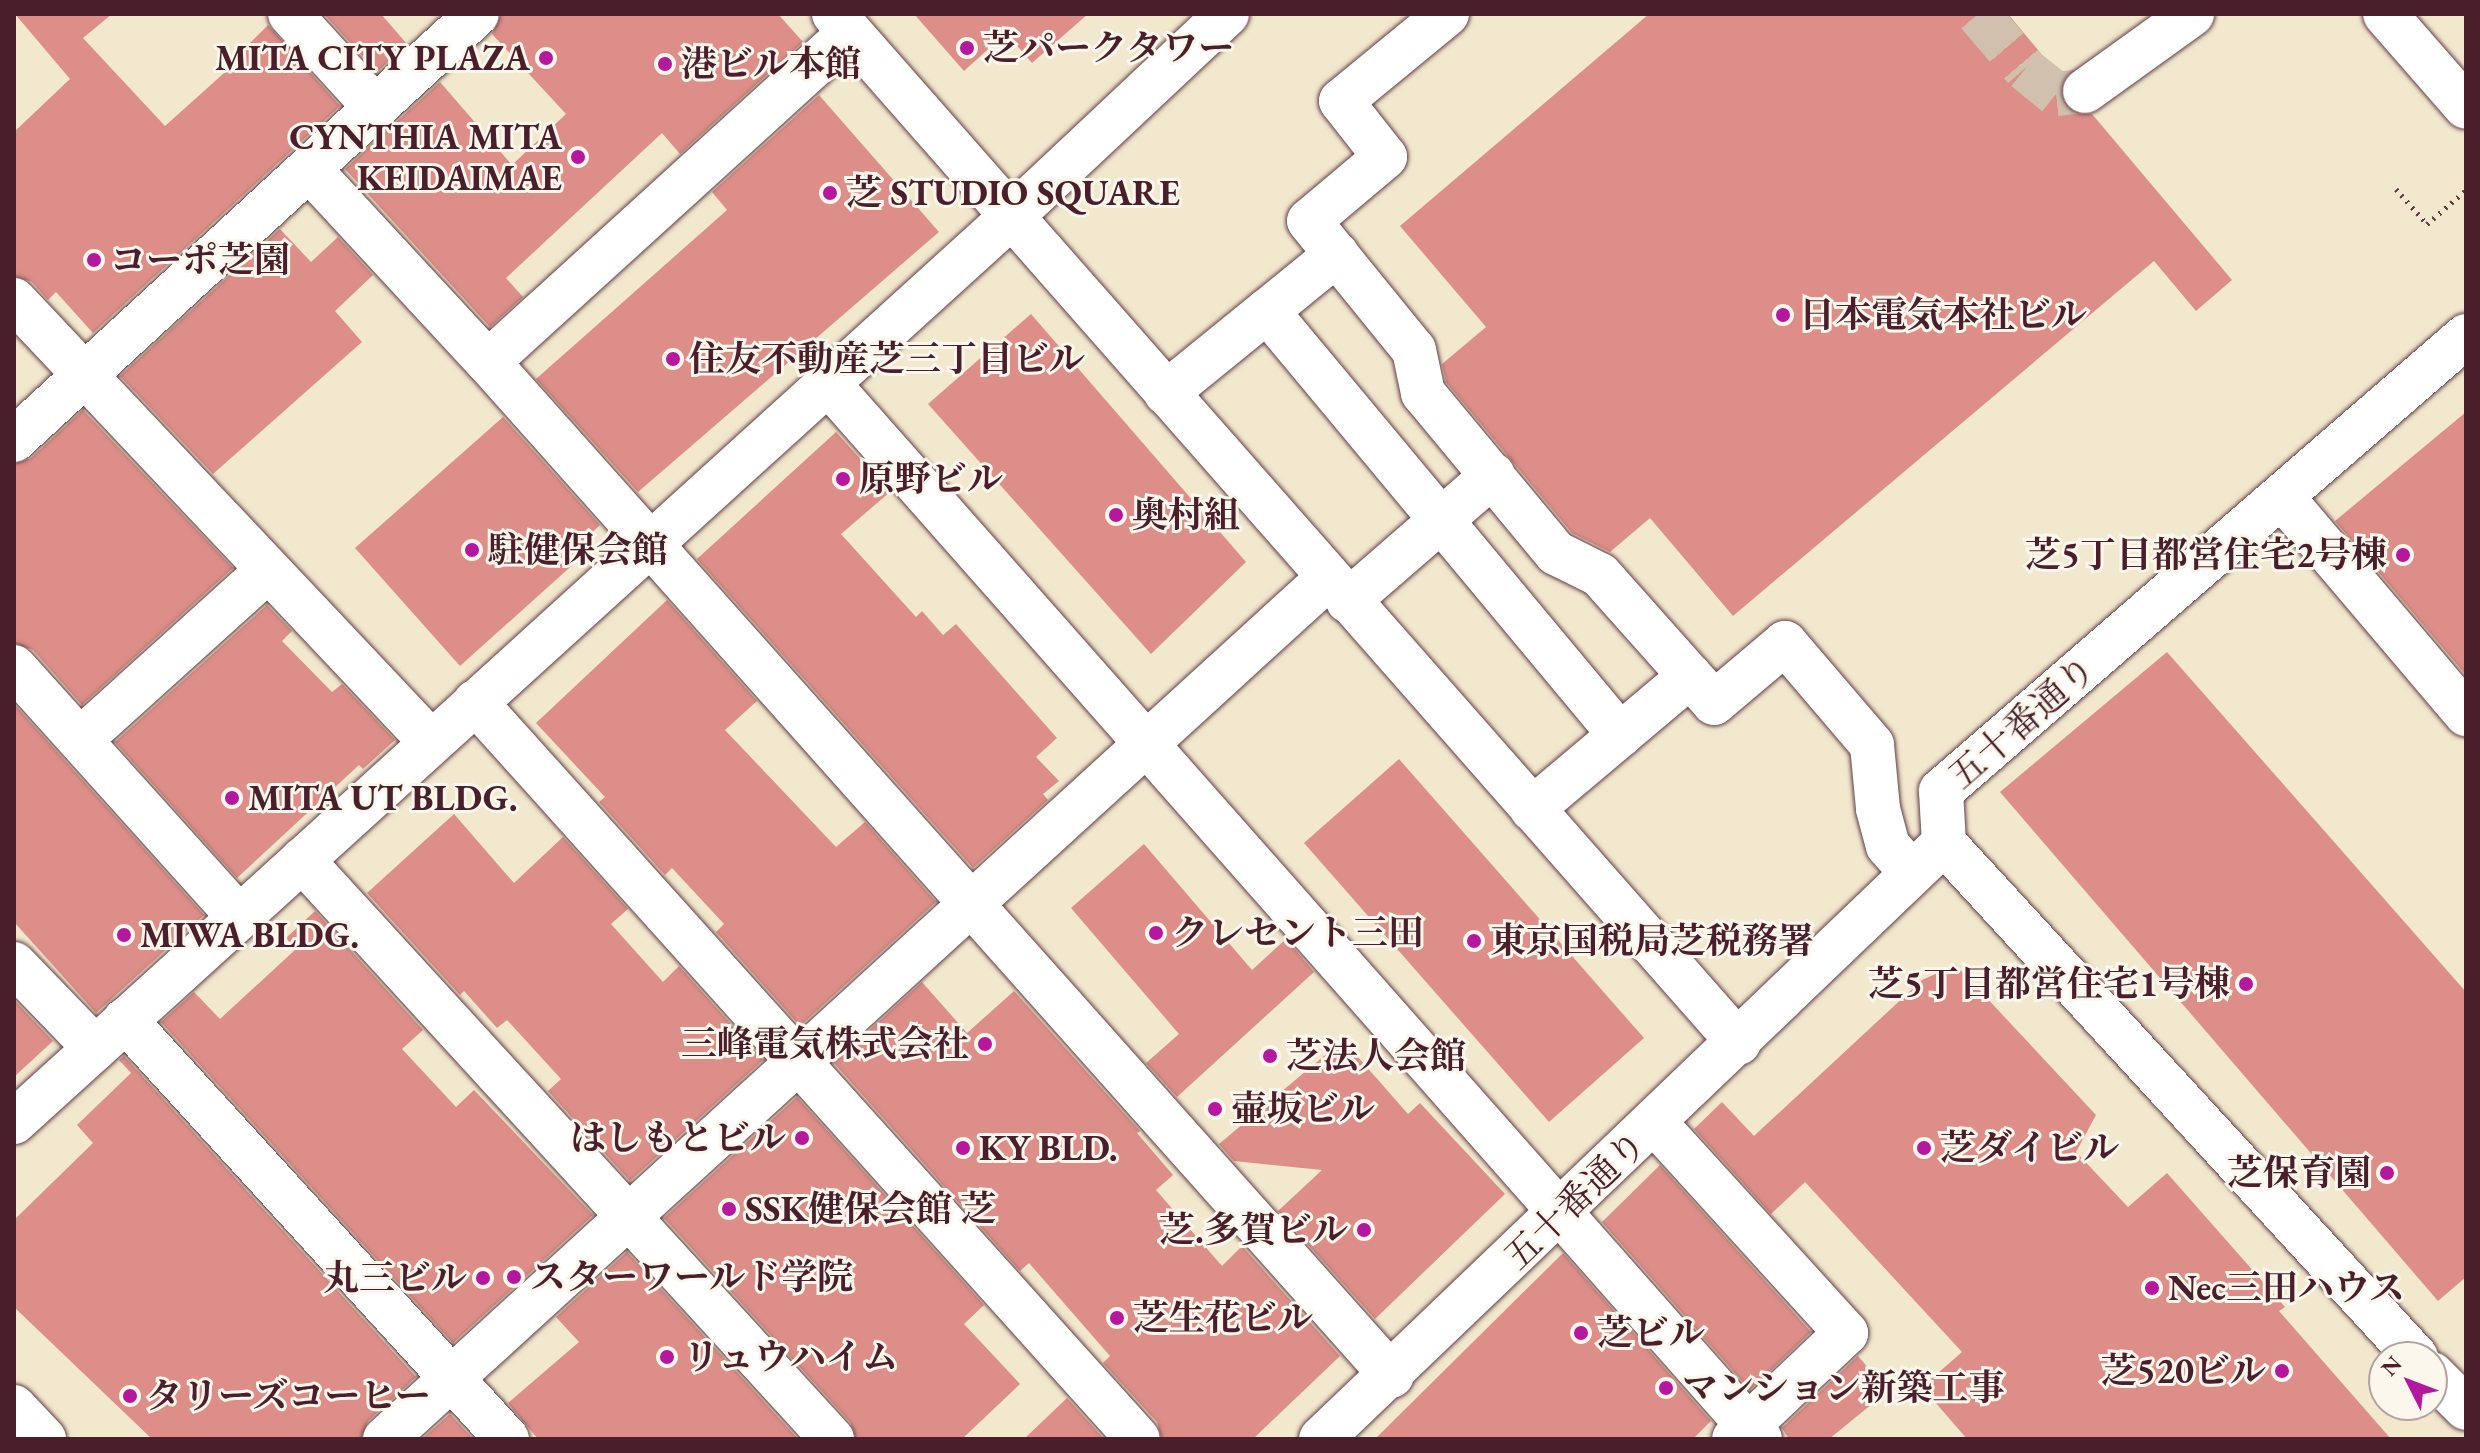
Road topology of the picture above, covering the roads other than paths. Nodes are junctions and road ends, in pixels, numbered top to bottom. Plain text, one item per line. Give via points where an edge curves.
1 (290, 14) edge
2 (477, 14) edge
3 (1227, 14) edge
4 (1447, 14) edge
5 (2192, 14) edge
6 (2385, 14) edge
7 (842, 23) edge
8 (2085, 91) tunnel mouth
9 (375, 107) junction
10 (2466, 107) edge
11 (309, 169) junction
12 (1012, 216) junction
13 (1337, 254) junction
14 (14, 300) edge
15 (1267, 311) junction
16 (2466, 336) edge
17 (488, 362) junction
18 (85, 375) junction
19 (826, 381) junction
20 (1166, 393) junction
21 (14, 440) edge
22 (1493, 475) junction
23 (2282, 497) junction
24 (1441, 520) junction
25 (653, 542) junction
26 (268, 570) junction
27 (1338, 590) junction
28 (15, 666) edge
29 (1690, 676) junction
30 (475, 702) junction
31 (2466, 714) edge
32 (1620, 735) junction
33 (81, 739) junction
34 (430, 741) junction
35 (1146, 743) junction
36 (1532, 809) junction
37 (1944, 843) junction
38 (302, 860) junction
39 (1912, 873) junction
40 (972, 902) junction
41 (239, 917) junction
42 (14, 964) edge
43 (110, 1034) junction
44 (1739, 1043) junction
45 (798, 1061) junction
46 (14, 1122) edge
47 (1655, 1123) junction
48 (1561, 1214) junction
49 (628, 1216) junction
50 (2401, 1341) edge
51 (1392, 1376) junction
52 (451, 1378) junction
53 (2448, 1390) edge
54 (14, 1407) edge
55 (2466, 1408) edge
56 (1747, 1434) edge
57 (44, 1439) edge
58 (385, 1439) edge
59 (507, 1439) edge
60 (832, 1439) edge
61 (1138, 1439) edge
62 (1321, 1439) edge

1 - 9 main road
2 - 9 main road
3 - 12 main road
4 - 13 main road via 1341,101 1385,157 1309,221
5 - 8 main road
6 - 10 main road
7 - 12 main road
7 - 17 main road
9 - 11 main road
11 - 17 main road
11 - 18 main road
12 - 19 main road
12 - 20 main road
13 - 15 main road
13 - 22 main road via 1414,350 1423,393
14 - 18 main road
15 - 20 main road
15 - 24 main road
16 - 23 main road, 五十番通り
17 - 25 main road
18 - 21 main road
18 - 26 main road
19 - 25 main road
19 - 35 main road
20 - 27 main road
22 - 24 main road
22 - 29 main road via 1556,553 1600,575
23 - 31 main road
23 - 37 main road, 五十番通り via 1941,791
24 - 27 main road
24 - 32 main road
25 - 30 main road
25 - 40 main road
26 - 33 main road
26 - 34 main road
27 - 35 main road
27 - 36 main road
28 - 33 main road
29 - 32 main road
29 - 39 main road via 1714,703 1785,643 1872,745 1888,846
30 - 34 main road
30 - 45 main road
32 - 36 main road
33 - 41 main road
34 - 38 main road
35 - 40 main road
35 - 48 main road
36 - 44 main road
37 - 39 main road, 五十番通り
37 - 50 main road
38 - 41 main road
38 - 49 main road
39 - 44 main road, 五十番通り
40 - 45 main road
40 - 51 main road
41 - 43 main road
42 - 43 main road
43 - 46 main road
43 - 52 main road
44 - 47 main road, 五十番通り
45 - 49 main road
45 - 61 main road
47 - 48 main road, 五十番通り
47 - 56 main road via 1846,1333
48 - 51 main road, 五十番通り
48 - 56 main road
49 - 52 main road
49 - 60 main road
51 - 62 main road, 五十番通り
52 - 58 main road
52 - 59 main road
53 - 55 main road
54 - 57 main road

